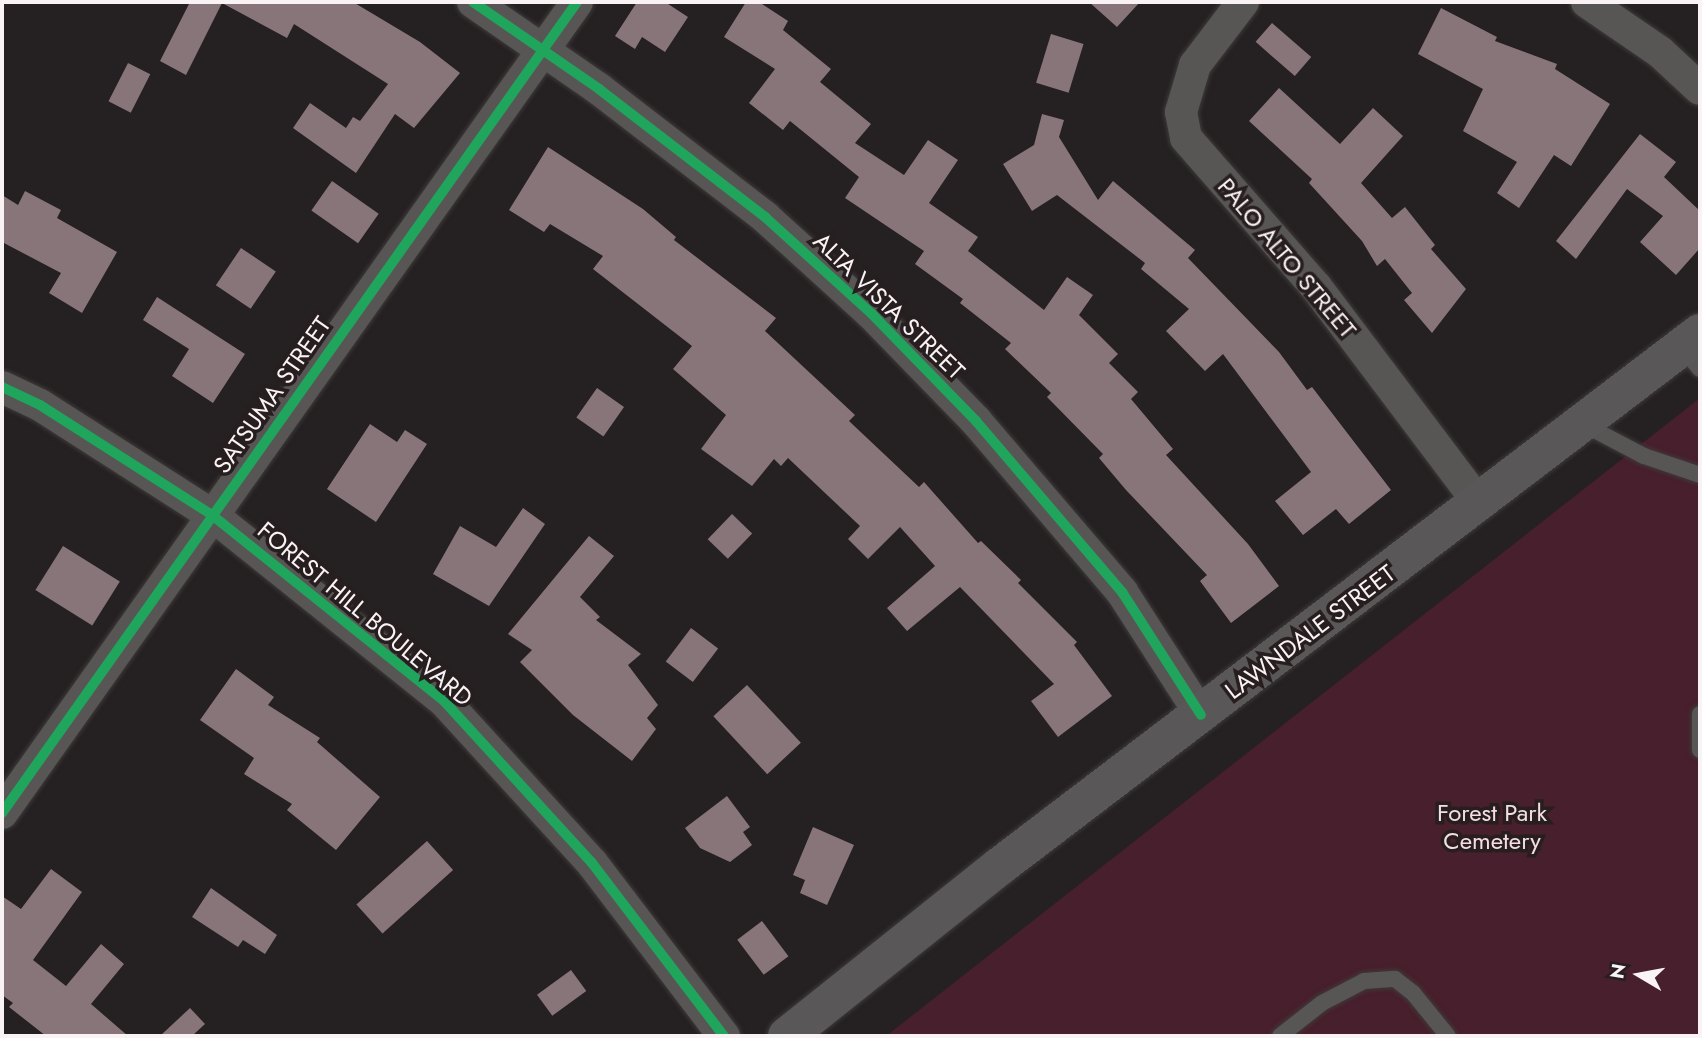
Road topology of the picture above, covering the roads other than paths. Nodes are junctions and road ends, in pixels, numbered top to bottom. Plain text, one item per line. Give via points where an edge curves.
1 (473, 2) edge
2 (577, 2) edge
3 (1242, 2) edge
4 (1587, 2) edge
5 (542, 50) junction
6 (1700, 89) edge
7 (1694, 350) edge
8 (2, 387) edge
9 (1583, 424) junction
10 (1700, 475) edge
11 (1479, 503) junction
12 (212, 515) junction
13 (1201, 715) junction
14 (1700, 715) edge
15 (1700, 750) edge
16 (2, 813) edge
17 (724, 1036) edge
18 (788, 1036) edge
19 (1280, 1036) edge
20 (1448, 1036) edge

1 - 5 street, ALTA VISTA STREET
2 - 5 street, SATSUMA STREET
3 - 11 street, PALO ALTO STREET via 1195,65 1181,112 1186,138 1316,287
4 - 6 street via 1660,52
5 - 12 street, SATSUMA STREET
5 - 13 street, ALTA VISTA STREET via 765,217 871,313 976,421 1122,592
7 - 9 main road, LAWNDALE STREET
8 - 12 street, FOREST HILL BOULEVARD via 40,405
9 - 10 lane via 1644,456
9 - 11 main road, LAWNDALE STREET
11 - 13 main road, LAWNDALE STREET
12 - 16 street, SATSUMA STREET
12 - 17 street, FOREST HILL BOULEVARD via 445,702 593,863
13 - 18 main road, LAWNDALE STREET via 1000,866
14 - 15 lane
19 - 20 lane via 1322,1003 1364,981 1395,979 1413,993

